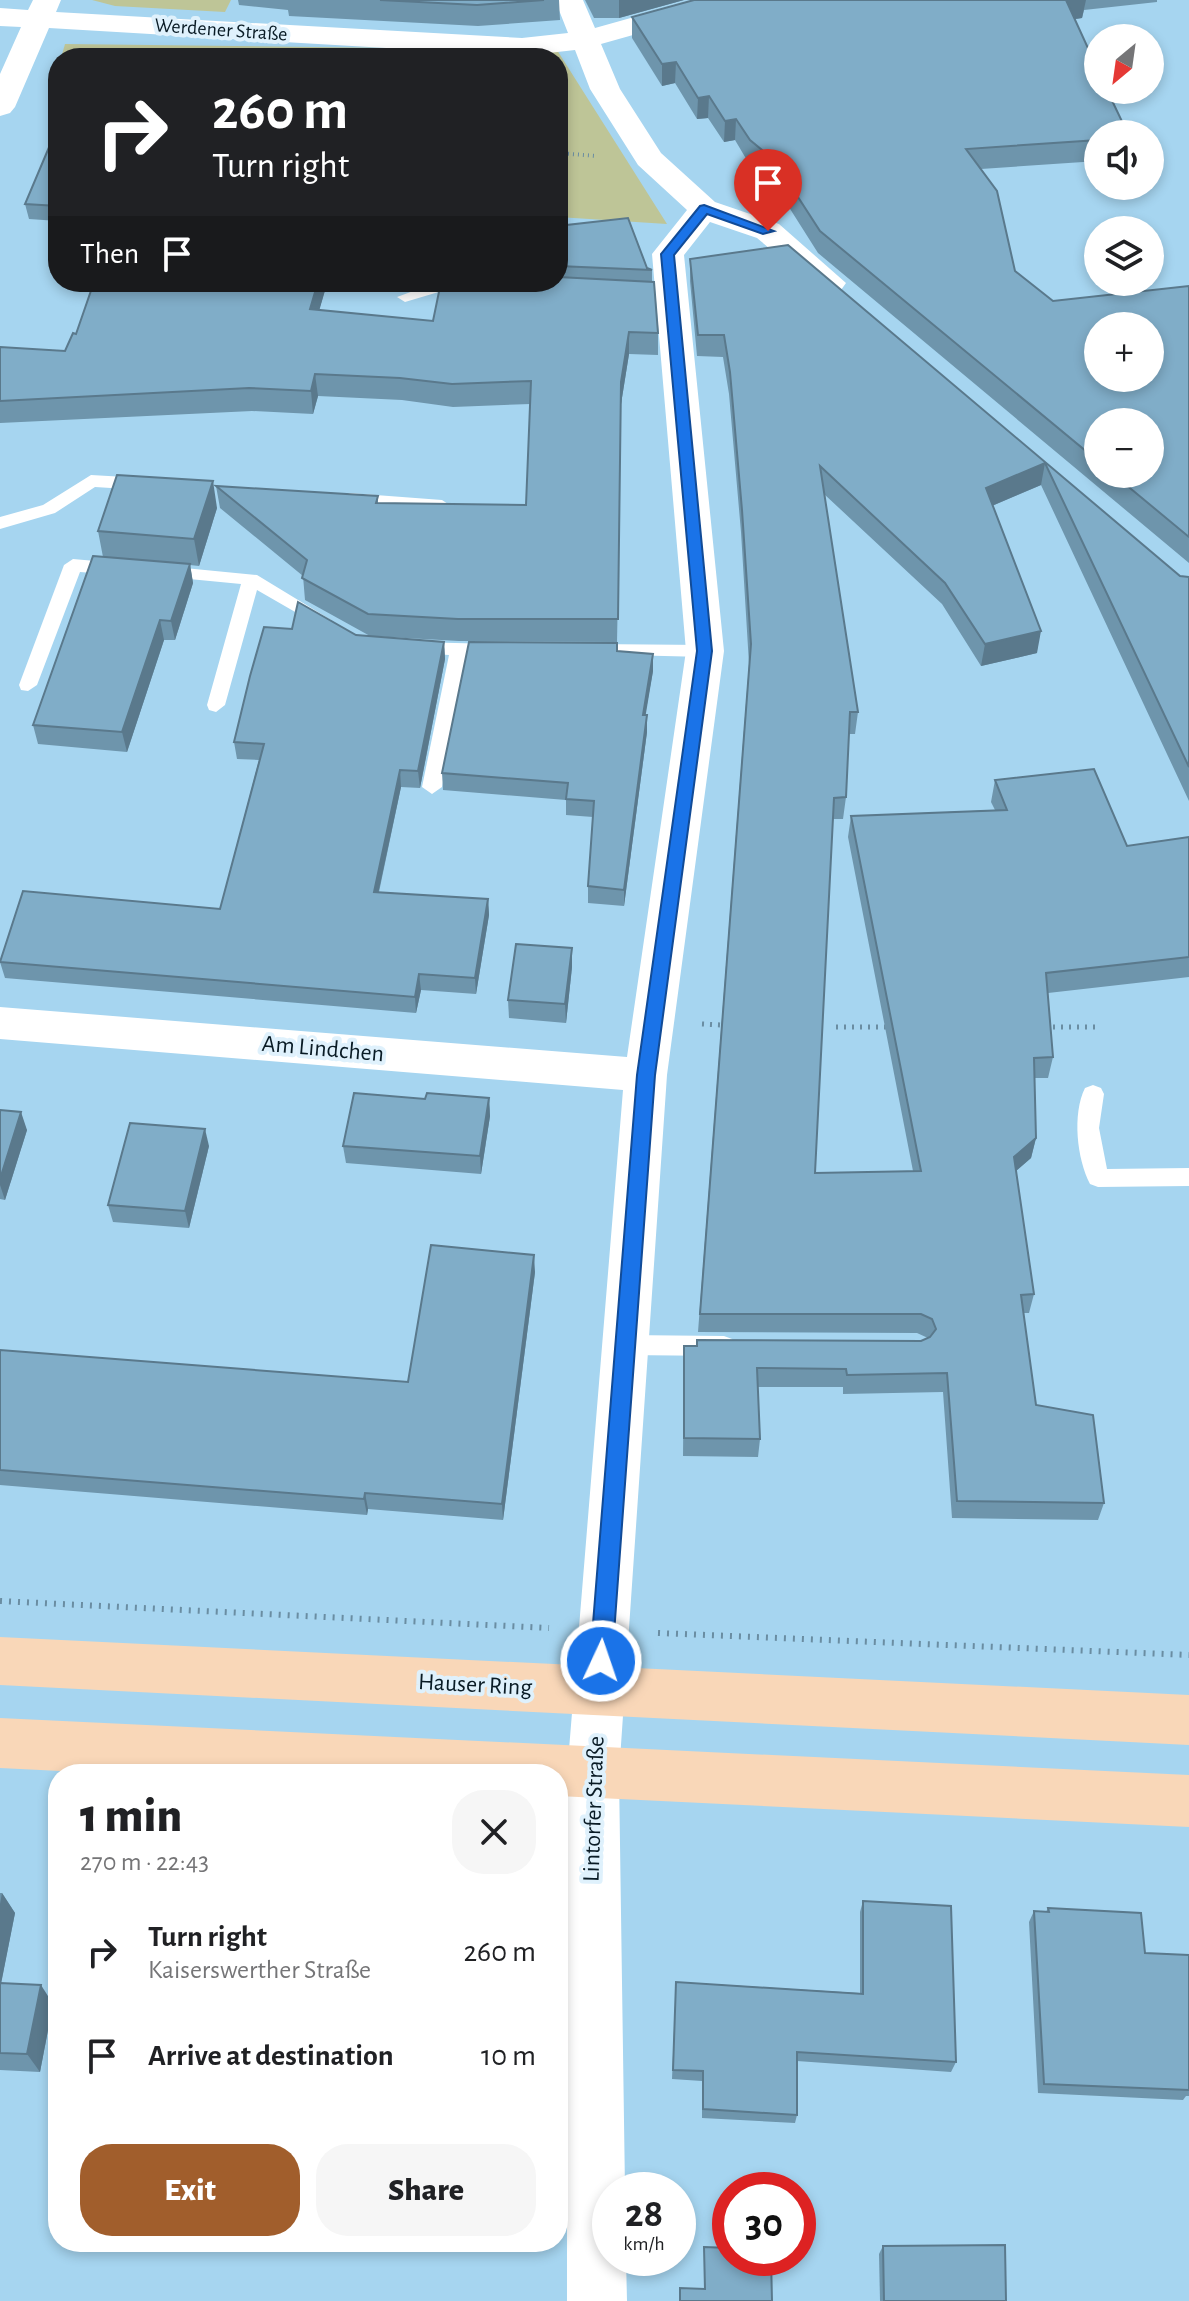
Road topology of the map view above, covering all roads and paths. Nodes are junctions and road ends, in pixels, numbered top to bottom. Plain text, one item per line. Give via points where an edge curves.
1 (569, 0) edge
2 (726, 0) edge
3 (43, 10) edge
4 (0, 17) edge
5 (585, 40) junction
6 (0, 107) edge
7 (568, 154) edge
8 (606, 156) dead end
9 (704, 209) junction
10 (421, 292) edge
11 (405, 297) dead end
12 (852, 302) edge
13 (168, 486) edge
14 (337, 498) edge
15 (460, 507) edge
16 (0, 523) edge
17 (251, 579) junction
18 (339, 630) edge
19 (396, 647) edge
20 (459, 650) junction
21 (520, 650) edge
22 (566, 650) edge
23 (705, 651) junction
24 (28, 685) dead end
25 (216, 705) dead end
26 (432, 787) dead end
27 (0, 1023) edge
28 (836, 1027) dead end
29 (897, 1027) edge
30 (1034, 1027) edge
31 (1095, 1027) dead end
32 (646, 1075) junction
33 (1093, 1094) dead end
34 (1189, 1177) edge
35 (625, 1345) junction
36 (750, 1346) edge
37 (0, 1661) edge
38 (600, 1691) junction
39 (1189, 1720) edge
40 (0, 1743) edge
41 (402, 1764) edge
42 (568, 1773) edge
43 (593, 1774) junction
44 (1189, 1801) edge
45 (597, 2301) edge

1 - 5 street
2 - 5 street, Werdener Straße
3 - 4 street, Werdener Straße
3 - 5 street, Werdener Straße via 522,47
3 - 6 street
5 - 9 street via 605,89 649,159
7 - 8 path
9 - 12 street via 768,231
9 - 23 street, Lintorfer Straße via 668,254 666,297
10 - 11 lane
13 - 16 lane via 91,481 39,514
14 - 15 lane
17 - 18 lane
17 - 24 lane via 73,565
17 - 25 lane
19 - 20 lane
20 - 21 lane
20 - 26 lane
22 - 23 lane
23 - 32 street, Lintorfer Straße
27 - 32 street, Am Lindchen
28 - 29 path
30 - 31 path
32 - 35 street, Lintorfer Straße
33 - 34 lane via 1088,1128 1098,1178
35 - 36 lane
35 - 38 street, Lintorfer Straße
37 - 38 main road, Hauser Ring
38 - 39 main road, Hauser Ring
38 - 43 street, Lintorfer Straße
40 - 41 main road
42 - 43 main road
43 - 44 main road
43 - 45 street, Lintorfer Straße

